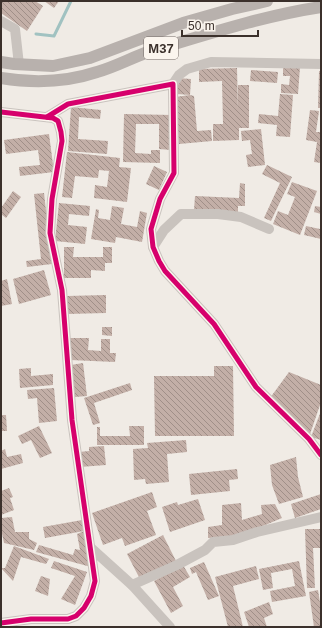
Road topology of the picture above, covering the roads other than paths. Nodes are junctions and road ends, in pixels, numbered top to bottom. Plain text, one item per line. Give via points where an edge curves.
1 (267, 1) edge
2 (321, 7) edge
3 (1, 21) edge
4 (1, 62) edge
5 (321, 64) edge
6 (19, 65) junction
7 (1, 78) edge
8 (173, 84) junction
9 (1, 112) edge
10 (47, 117) junction
11 (269, 229) dead end
12 (154, 247) junction
13 (319, 451) edge
14 (321, 517) edge
15 (91, 548) junction
16 (132, 585) junction
17 (3, 623) edge
18 (170, 627) edge

1 - 6 main road, M37 via 183,23 90,58 53,66
2 - 7 main road, M37 via 280,14 170,46 97,73 57,80
3 - 6 street via 15,29
4 - 6 main road, M37
5 - 8 street via 211,62 187,69
8 - 10 street via 68,104
8 - 12 street via 174,173 160,199 151,229
9 - 10 street
10 - 15 street via 58,121 62,141 52,199 50,234 62,290 72,420
11 - 12 street via 241,217 181,214 164,230
12 - 13 street via 165,271 214,324 256,387
14 - 16 street via 233,540 213,542 205,550 177,565
15 - 16 street
15 - 17 street via 95,581 91,596 76,616 68,619 32,619
16 - 18 street

